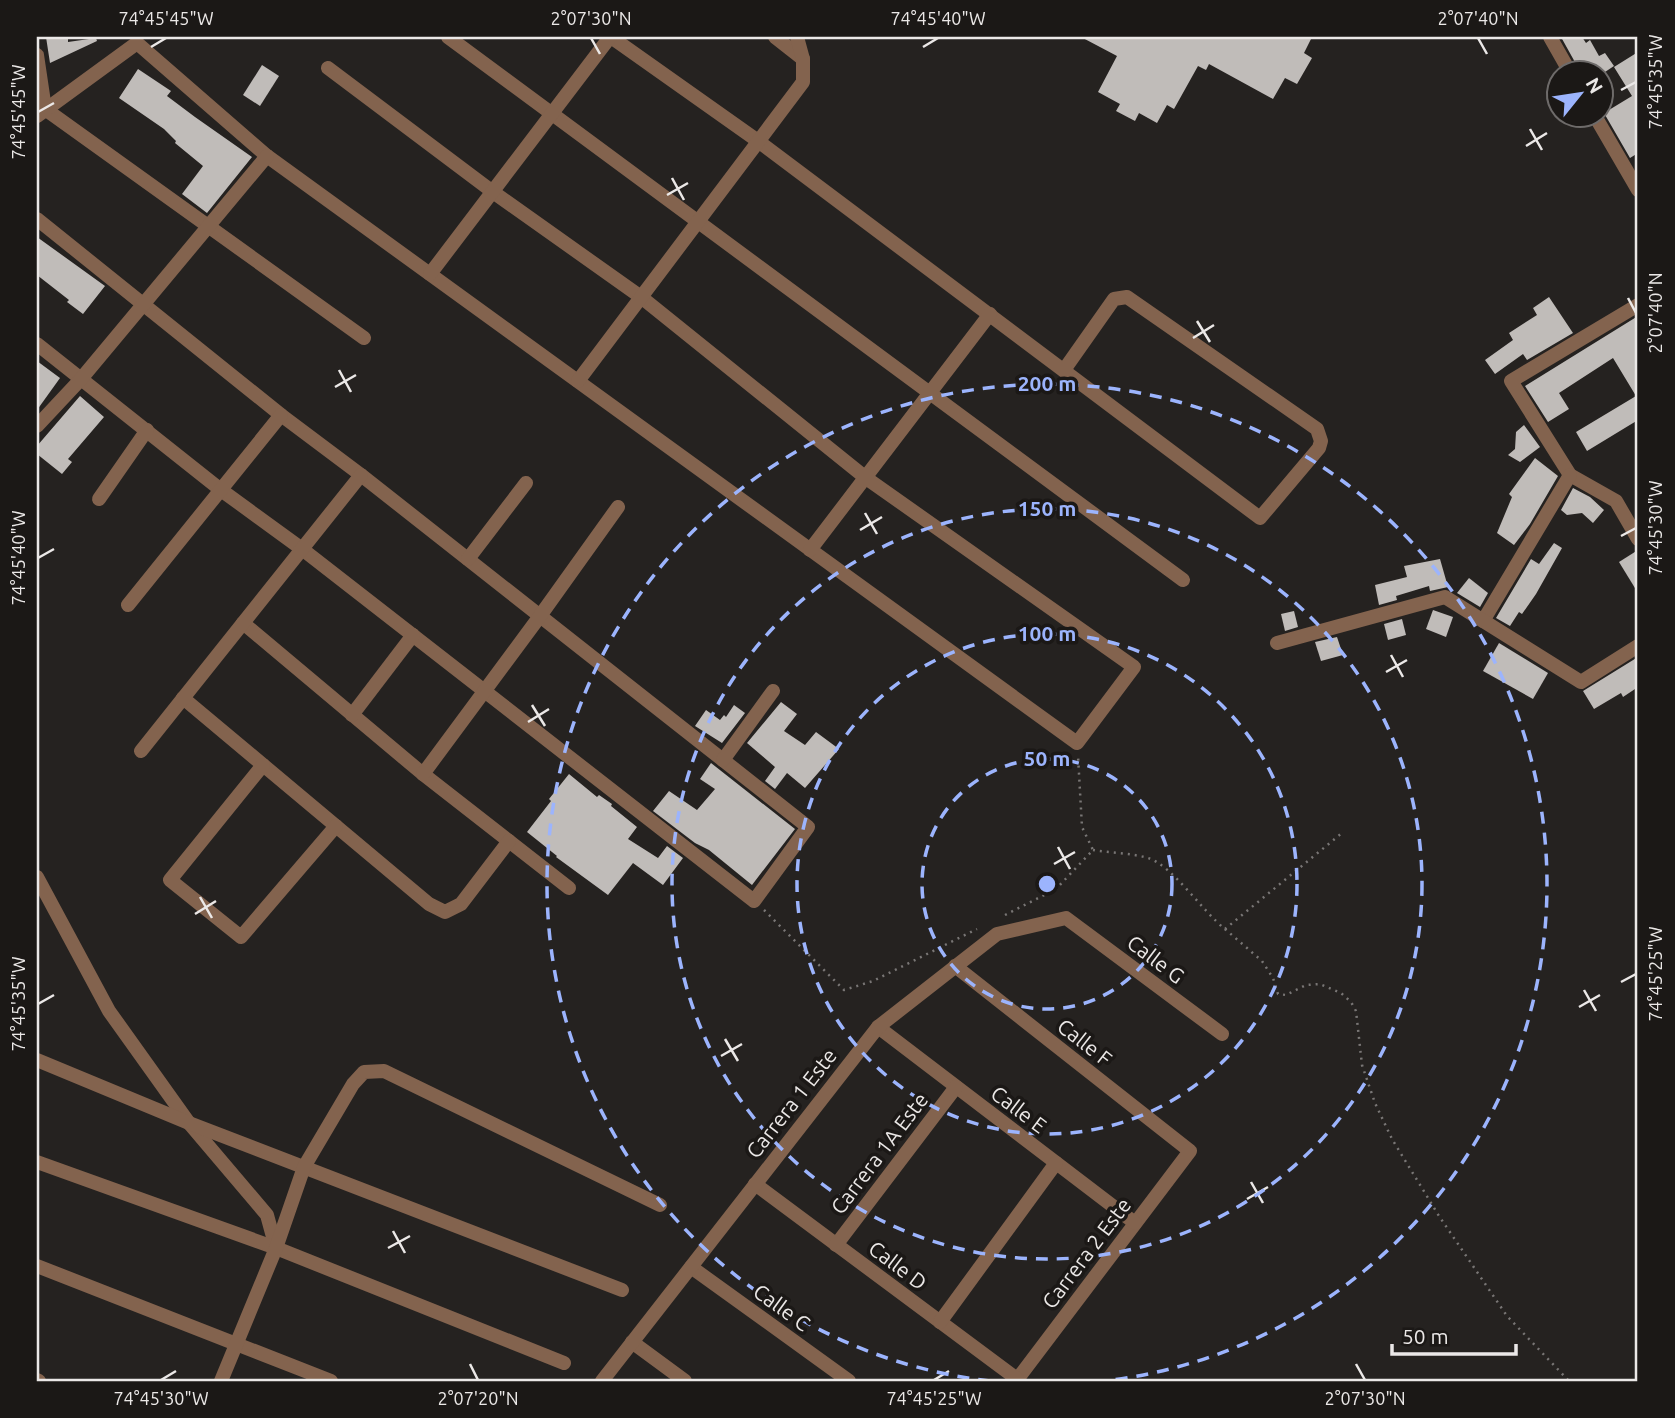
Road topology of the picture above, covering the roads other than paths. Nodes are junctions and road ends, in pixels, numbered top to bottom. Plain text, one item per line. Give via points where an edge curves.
1 (448, 37) edge
2 (611, 37) edge
3 (775, 37) edge
4 (797, 37) edge
5 (1550, 37) edge
6 (137, 40) edge
7 (37, 55) edge
8 (803, 59) junction
9 (1563, 60) edge
10 (328, 68) dead end
11 (41, 113) edge
12 (552, 114) junction
13 (1603, 130) edge
14 (758, 141) junction
15 (267, 156) junction
16 (1638, 190) edge
17 (493, 192) junction
18 (37, 219) edge
19 (698, 221) junction
20 (208, 226) junction
21 (430, 274) junction
22 (641, 297) junction
23 (144, 303) junction
24 (1638, 305) edge
25 (990, 314) junction
26 (364, 338) dead end
27 (37, 344) edge
28 (1064, 370) junction
29 (81, 379) junction
30 (578, 381) junction
31 (931, 393) junction
32 (281, 415) junction
33 (37, 426) edge
34 (147, 430) junction
35 (361, 475) junction
36 (1570, 475) junction
37 (866, 478) junction
38 (526, 483) dead end
39 (221, 490) junction
40 (99, 499) dead end
41 (618, 506) dead end
42 (1638, 539) edge
43 (302, 549) junction
44 (810, 550) junction
45 (468, 559) junction
46 (1183, 580) dead end
47 (128, 605) dead end
48 (540, 616) junction
49 (1483, 621) junction
50 (243, 623) junction
51 (413, 635) junction
52 (1277, 643) dead end
53 (1638, 646) edge
54 (484, 691) junction
55 (773, 691) dead end
56 (183, 698) junction
57 (352, 715) junction
58 (141, 751) dead end
59 (723, 760) junction
60 (262, 765) junction
61 (423, 774) junction
62 (336, 826) junction
63 (509, 841) junction
64 (37, 877) edge
65 (569, 888) dead end
66 (1066, 918) joint
67 (955, 967) junction
68 (877, 1027) junction
69 (1222, 1034) dead end
70 (37, 1060) edge
71 (956, 1087) junction
72 (188, 1123) junction
73 (1190, 1151) joint
74 (37, 1161) edge
75 (1056, 1163) junction
76 (304, 1167) junction
77 (755, 1185) junction
78 (660, 1205) dead end
79 (1135, 1223) junction
80 (836, 1245) junction
81 (276, 1248) junction
82 (37, 1266) edge
83 (691, 1267) junction
84 (622, 1290) dead end
85 (940, 1322) junction
86 (632, 1342) junction
87 (236, 1345) junction
88 (564, 1363) dead end
89 (1016, 1380) edge
90 (221, 1381) edge
91 (331, 1381) edge
92 (602, 1381) edge
93 (685, 1381) edge
94 (849, 1381) edge

1 - 12 street
2 - 12 street
2 - 14 street
3 - 8 street
4 - 8 street
5 - 9 street
6 - 11 street
6 - 15 street
7 - 11 street
8 - 14 street via 803,82
10 - 17 street
11 - 20 street
12 - 17 street
12 - 19 street
13 - 16 street
14 - 19 street
14 - 25 street
15 - 20 street
15 - 21 street
17 - 21 street
17 - 22 street
18 - 23 street
19 - 22 street
19 - 31 street
20 - 23 street
20 - 26 street
21 - 30 street
22 - 30 street
22 - 37 street
23 - 29 street
23 - 32 street
24 - 36 street via 1510,382
25 - 28 street
25 - 31 street
27 - 29 street
28 - 28 street via 1114,299 1127,297 1317,429 1320,448 1260,518
29 - 33 street
29 - 34 street
30 - 44 street
31 - 37 street
31 - 46 street
32 - 35 street
32 - 39 street
34 - 39 street
34 - 40 street
35 - 43 street
35 - 45 street
36 - 42 street via 1616,501
36 - 49 street
37 - 44 street
37 - 44 street via 1134,667 1077,743
38 - 45 street
39 - 43 street
39 - 47 street
41 - 48 street
43 - 50 street
43 - 51 street
45 - 48 street
48 - 54 street
48 - 59 street
49 - 52 street via 1445,597
49 - 53 street via 1581,682
50 - 56 street
50 - 57 street
51 - 54 street
51 - 57 street
54 - 59 street via 754,901 808,827
54 - 61 street
55 - 59 street
56 - 58 street
56 - 60 street
57 - 61 street
60 - 62 street
60 - 62 street via 170,880 242,937
61 - 63 street
62 - 63 street via 429,904 445,912 461,904
63 - 65 street
64 - 72 street via 109,1010
66 - 67 street, Carrera 1 Este via 997,934
66 - 69 street, Calle G
67 - 68 street, Carrera 1 Este
67 - 73 street, Calle F
68 - 71 street, Calle E
68 - 77 street, Carrera 1 Este
70 - 72 street
71 - 75 street, Calle E
71 - 80 street, Carrera 1A Este
72 - 76 street
72 - 81 street via 267,1215
73 - 79 street, Carrera 2 Este
74 - 81 street
75 - 79 street, Calle E
75 - 85 street
76 - 78 street via 353,1084 364,1072 383,1071
76 - 81 street
76 - 84 street
77 - 80 street, Calle D
77 - 83 street, Carrera 1 Este
79 - 89 street, Carrera 2 Este
80 - 85 street, Calle D
81 - 87 street
81 - 88 street
82 - 87 street
83 - 86 street, Carrera 1 Este
83 - 94 street, Calle C
85 - 89 street, Calle D
86 - 92 street, Carrera 1 Este
86 - 93 street
87 - 90 street
87 - 91 street

